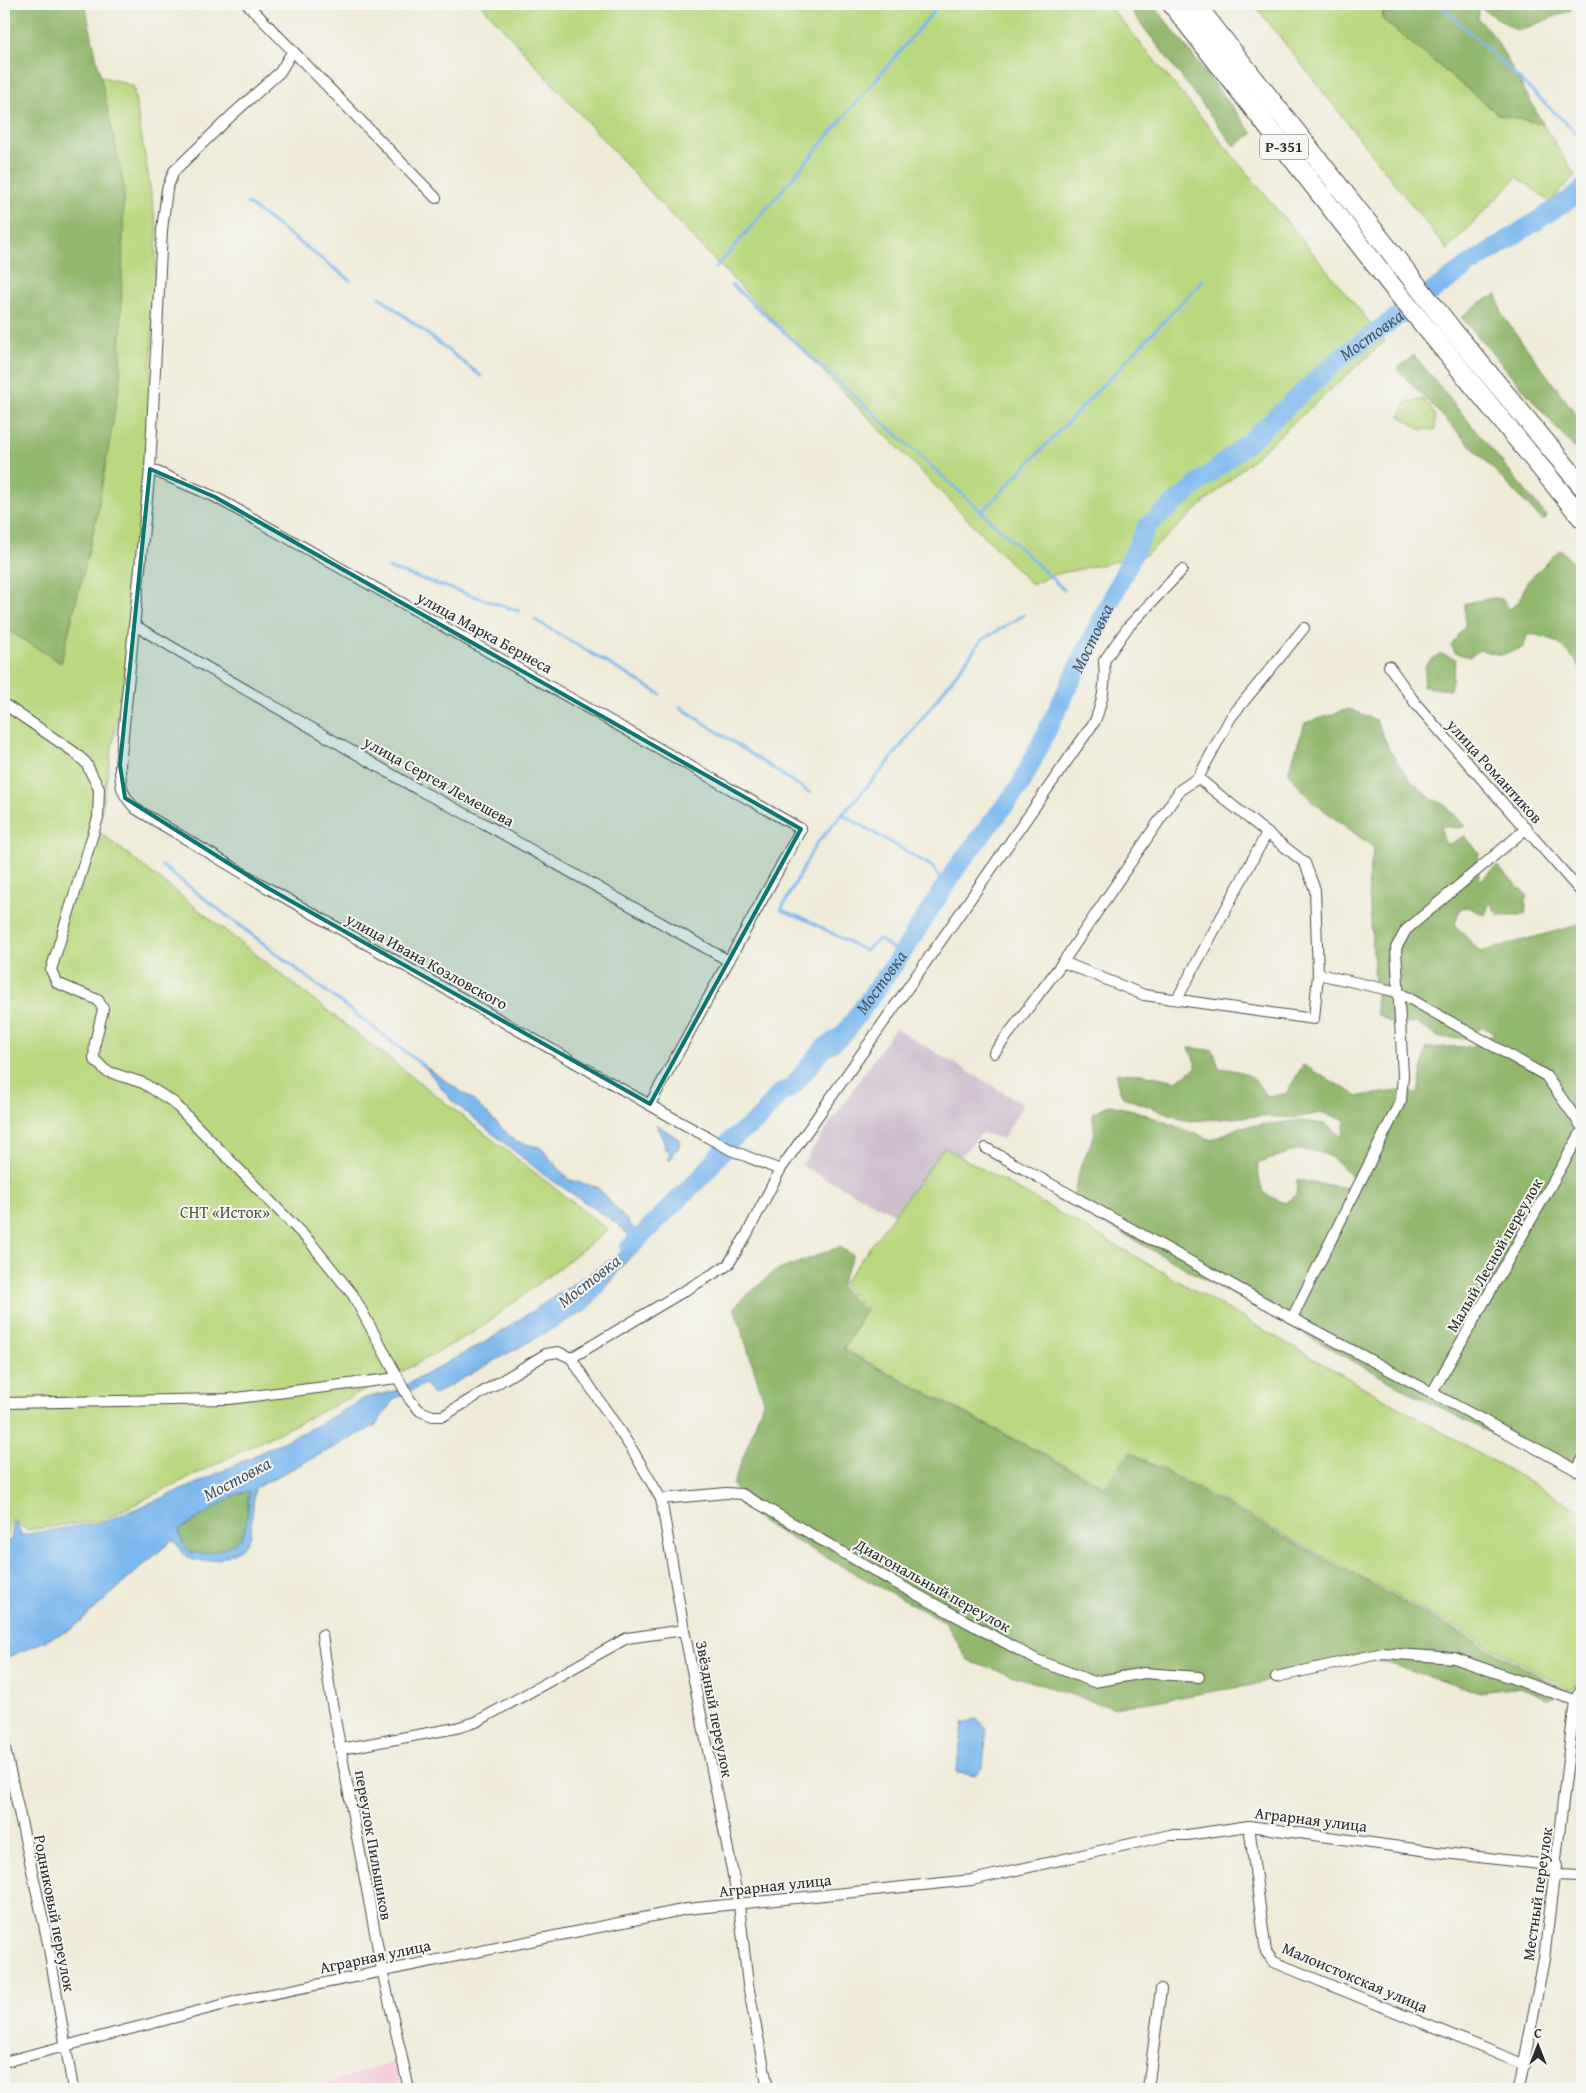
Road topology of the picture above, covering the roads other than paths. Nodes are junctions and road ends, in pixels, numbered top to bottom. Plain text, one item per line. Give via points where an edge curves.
1 (247, 4) edge
2 (1172, 4) edge
3 (1195, 4) edge
4 (292, 52) junction
5 (436, 198) dead end
6 (150, 469) junction
7 (1582, 486) edge
8 (1582, 518) edge
9 (1182, 570) dead end
10 (134, 625) junction
11 (1304, 628) dead end
12 (1390, 666) dead end
13 (4, 704) edge
14 (1198, 778) junction
15 (1527, 828) junction
16 (1267, 833) junction
17 (1582, 893) edge
18 (729, 961) junction
19 (1063, 962) junction
20 (1318, 974) junction
21 (1398, 992) junction
22 (1177, 999) junction
23 (994, 1053) dead end
24 (650, 1104) junction
25 (1582, 1127) edge
26 (1582, 1131) edge
27 (986, 1148) dead end
28 (780, 1170) junction
29 (1292, 1318) junction
30 (571, 1358) junction
31 (399, 1381) junction
32 (1432, 1393) junction
33 (4, 1403) edge
34 (1582, 1460) edge
35 (1580, 1472) edge
36 (661, 1500) junction
37 (684, 1630) junction
38 (322, 1635) dead end
39 (1199, 1676) dead end
40 (1276, 1676) dead end
41 (1582, 1687) edge
42 (1579, 1702) edge
43 (4, 1744) edge
44 (342, 1749) junction
45 (1249, 1826) junction
46 (1556, 1870) junction
47 (1582, 1876) edge
48 (739, 1905) junction
49 (382, 1970) junction
50 (1161, 1989) dead end
51 (65, 2046) junction
52 (4, 2062) edge
53 (1525, 2065) junction
54 (73, 2089) edge
55 (409, 2089) edge
56 (768, 2089) edge
57 (1148, 2089) edge
58 (1518, 2089) edge

1 - 4 street
2 - 8 highway, Р-351 via 1396,291
3 - 7 highway, Р-351 via 1453,330
4 - 5 street
4 - 6 street via 280,72 174,171 167,189
6 - 10 street
6 - 18 street, улица Марка Бернеса via 215,496 801,830
9 - 28 street via 1128,627 1104,660 1103,700 1095,721
10 - 18 street, улица Сергея Лемешева via 417,789 493,828
10 - 24 street, улица Ивана Козловского via 120,784 125,798 136,809 266,887
11 - 14 street via 1231,717
12 - 15 street, улица Романтиков via 1416,704
13 - 31 street via 74,752 86,763 99,790 98,818 51,970 57,983 98,1000 103,1009 94,1059 106,1071 143,1083 173,1102 310,1242 353,1295
14 - 16 street
14 - 19 street via 1180,790
15 - 17 street, улица Романтиков
15 - 21 street via 1406,930 1396,948
16 - 20 street via 1305,863 1315,890
16 - 22 street
18 - 24 street
19 - 22 street via 1144,995
19 - 23 street
20 - 21 street
20 - 22 street via 1314,1019
21 - 25 street via 1546,1076
21 - 29 street via 1403,1075 1401,1100
24 - 28 street, улица Ивана Козловского via 732,1150
26 - 32 street, Малый Лесной переулок
27 - 29 street
28 - 30 street via 728,1265
29 - 32 street
30 - 31 street via 558,1352 546,1354 443,1416 420,1411
30 - 36 street, Звёздный переулок via 633,1451
31 - 33 street via 228,1399
32 - 35 street
34 - 35 street
36 - 37 street, Звёздный переулок
36 - 39 street, Диагональный переулок via 742,1494 1037,1660 1094,1682 1144,1673
37 - 44 street via 627,1638 476,1722
37 - 48 street, Звёздный переулок
38 - 44 street, переулок Пильщиков
40 - 42 street via 1383,1653 1454,1658
41 - 42 street, Местный переулок
42 - 46 street, Местный переулок
43 - 51 street, Родниковый переулок via 48,1943
44 - 49 street, переулок Пильщиков
45 - 46 street, Аграрная улица
45 - 48 street, Аграрная улица via 1170,1835 972,1880
45 - 53 street, Малоистокская улица via 1266,1952 1274,1962
46 - 47 street, Аграрная улица
46 - 53 street, Местный переулок
48 - 49 street, Аграрная улица via 687,1909
48 - 56 street, Звёздный переулок via 748,1985
49 - 51 street, Аграрная улица via 237,2001
49 - 55 street, переулок Пильщиков
50 - 57 street
51 - 52 street, Аграрная улица
51 - 54 street, Родниковый переулок
53 - 58 street, Местный переулок

